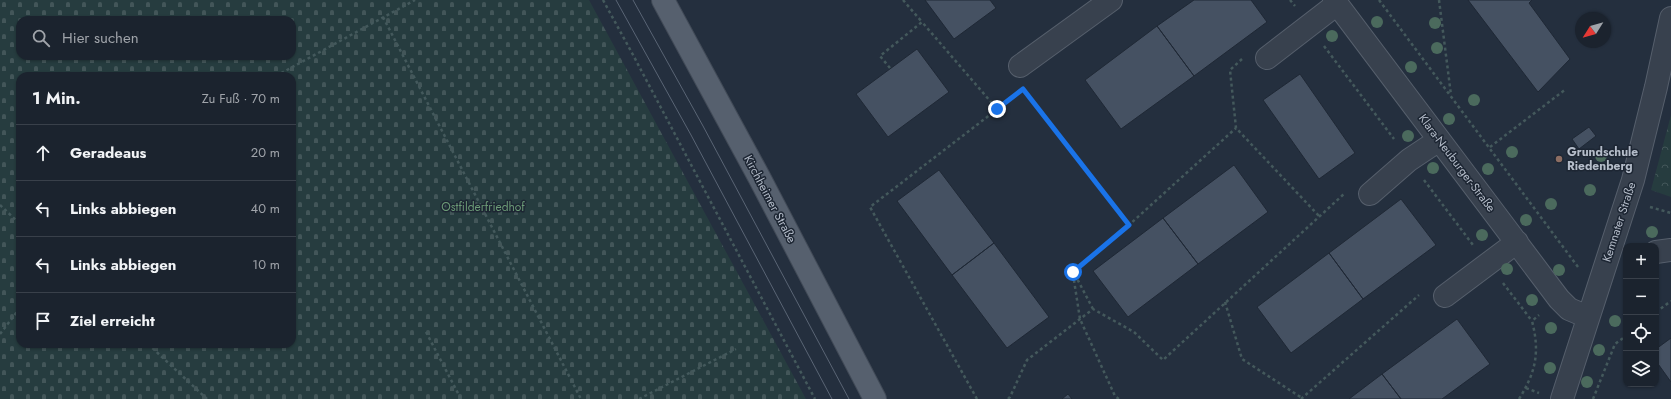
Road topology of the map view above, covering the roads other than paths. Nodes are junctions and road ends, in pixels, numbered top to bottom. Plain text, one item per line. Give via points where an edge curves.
1 (663, 0) edge
2 (1111, 0) edge
3 (1336, 2) edge
4 (1671, 18) edge
5 (1267, 58) dead end
6 (1020, 66) dead end
7 (1439, 140) junction
8 (1370, 194) dead end
9 (1517, 242) junction
10 (1671, 250) edge
11 (1618, 252) edge
12 (1659, 252) edge
13 (1445, 296) dead end
14 (1588, 317) junction
15 (875, 399) edge
16 (1562, 399) edge

1 - 15 main road, Kirchheimer Straße
2 - 6 street
3 - 5 street
3 - 7 street, Klara-Neuburger-Straße
4 - 11 street, Kemnater Straße
7 - 8 street via 1409,160
7 - 9 street, Klara-Neuburger-Straße
9 - 13 street
9 - 14 street, Klara-Neuburger-Straße via 1559,299 1569,309
10 - 12 street
11 - 14 street, Kemnater Straße
14 - 16 street, Kemnater Straße

